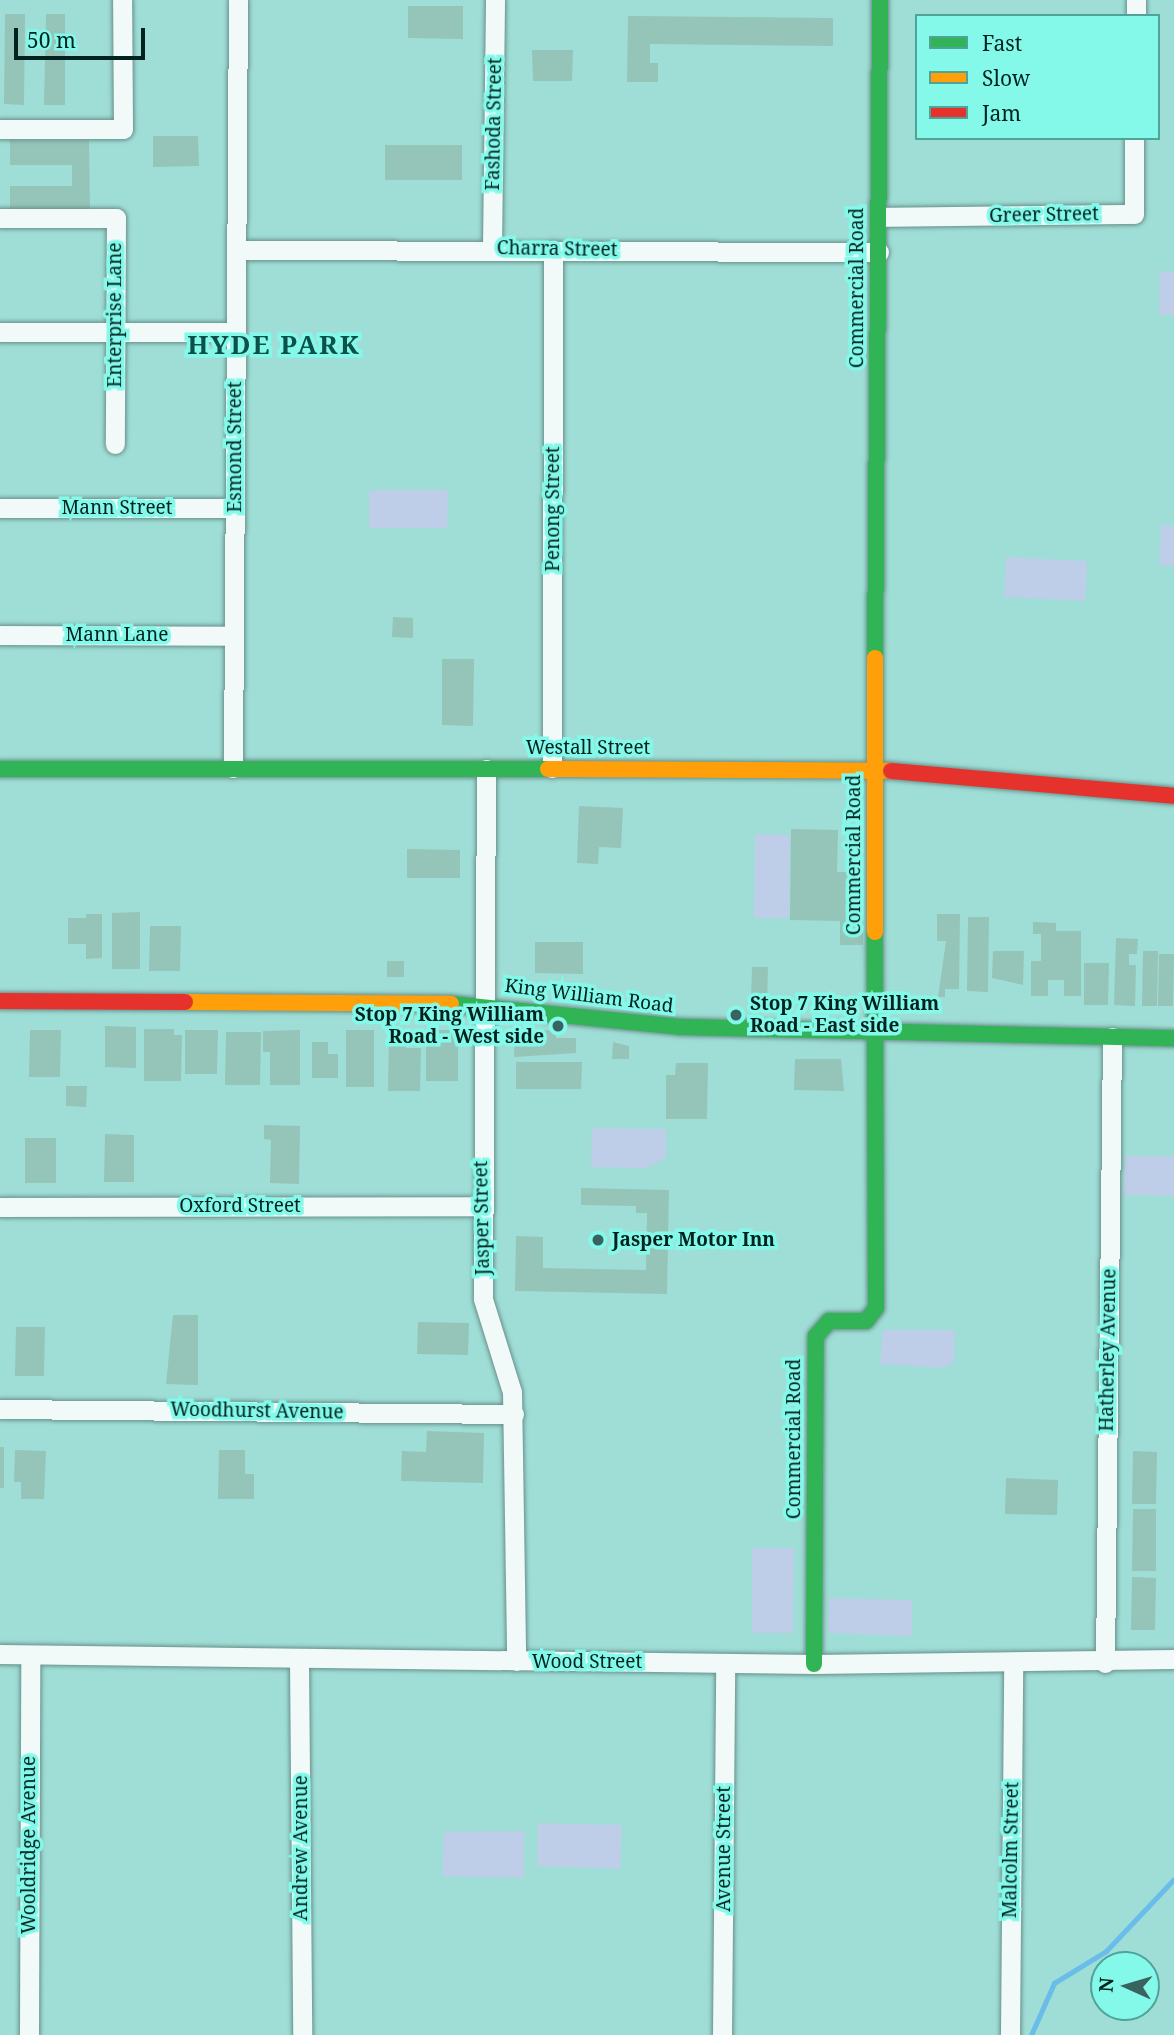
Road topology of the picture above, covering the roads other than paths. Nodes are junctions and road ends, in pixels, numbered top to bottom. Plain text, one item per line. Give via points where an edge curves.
1 (122, 0) edge
2 (238, 0) edge
3 (495, 0) edge
4 (880, 0) edge
5 (0, 129) edge
6 (1135, 140) edge
7 (879, 217) junction
8 (0, 218) edge
9 (492, 248) junction
10 (236, 250) junction
11 (553, 250) junction
12 (878, 252) junction
13 (0, 332) edge
14 (115, 332) junction
15 (236, 332) junction
16 (115, 444) dead end
17 (0, 508) edge
18 (235, 508) junction
19 (0, 635) edge
20 (234, 636) junction
21 (233, 768) junction
22 (552, 768) junction
23 (0, 769) edge
24 (486, 769) junction
25 (874, 769) junction
26 (1174, 796) edge
27 (0, 1001) edge
28 (482, 1004) junction
29 (876, 1030) junction
30 (1112, 1037) junction
31 (1174, 1038) edge
32 (481, 1206) junction
33 (0, 1207) edge
34 (0, 1409) edge
35 (513, 1414) junction
36 (0, 1654) edge
37 (30, 1655) junction
38 (299, 1660) junction
39 (1174, 1660) edge
40 (516, 1661) junction
41 (725, 1663) junction
42 (1105, 1663) junction
43 (814, 1664) junction
44 (1013, 1665) junction
45 (29, 2035) edge
46 (302, 2035) edge
47 (722, 2035) edge
48 (1010, 2035) edge

1 - 5 street via 123,129
2 - 10 street, Esmond Street
3 - 9 street, Fashoda Street
4 - 7 street, Commercial Road
6 - 7 street, Greer Street via 1134,214
7 - 12 street, Commercial Road
8 - 14 street, Enterprise Lane via 116,218
9 - 10 street, Charra Street
9 - 11 street, Charra Street
10 - 15 street, Esmond Street
11 - 12 street, Charra Street
11 - 22 street, Penong Street
12 - 25 street, Commercial Road
13 - 14 street
14 - 15 street
14 - 16 street, Enterprise Lane
15 - 18 street, Esmond Street
17 - 18 street, Mann Street
18 - 20 street, Esmond Street
19 - 20 street, Mann Lane
20 - 21 street, Esmond Street
21 - 23 street, Westall Street
21 - 24 street, Westall Street
22 - 24 street, Westall Street
22 - 25 street, Westall Street
24 - 28 street, Jasper Street
25 - 26 street, Westall Street
25 - 29 street, Commercial Road
27 - 28 street, King William Road
28 - 29 street, King William Road via 637,1025
28 - 32 street, Jasper Street
29 - 30 street, King William Road
29 - 43 street, Commercial Road via 876,1308 866,1321 829,1321 816,1336
30 - 31 street, King William Road
30 - 42 street, Hatherley Avenue
32 - 33 street, Oxford Street
32 - 35 street, Jasper Street via 483,1299 512,1392
34 - 35 street, Woodhurst Avenue
35 - 40 street, Jasper Street
36 - 37 street, Wood Street
37 - 38 street, Wood Street
37 - 45 street, Wooldridge Avenue
38 - 40 street, Wood Street
38 - 46 street, Andrew Avenue
39 - 42 street, Wood Street
40 - 41 street, Wood Street
41 - 43 street, Wood Street
41 - 47 street, Avenue Street
42 - 44 street, Wood Street
43 - 44 street, Wood Street
44 - 48 street, Malcolm Street

